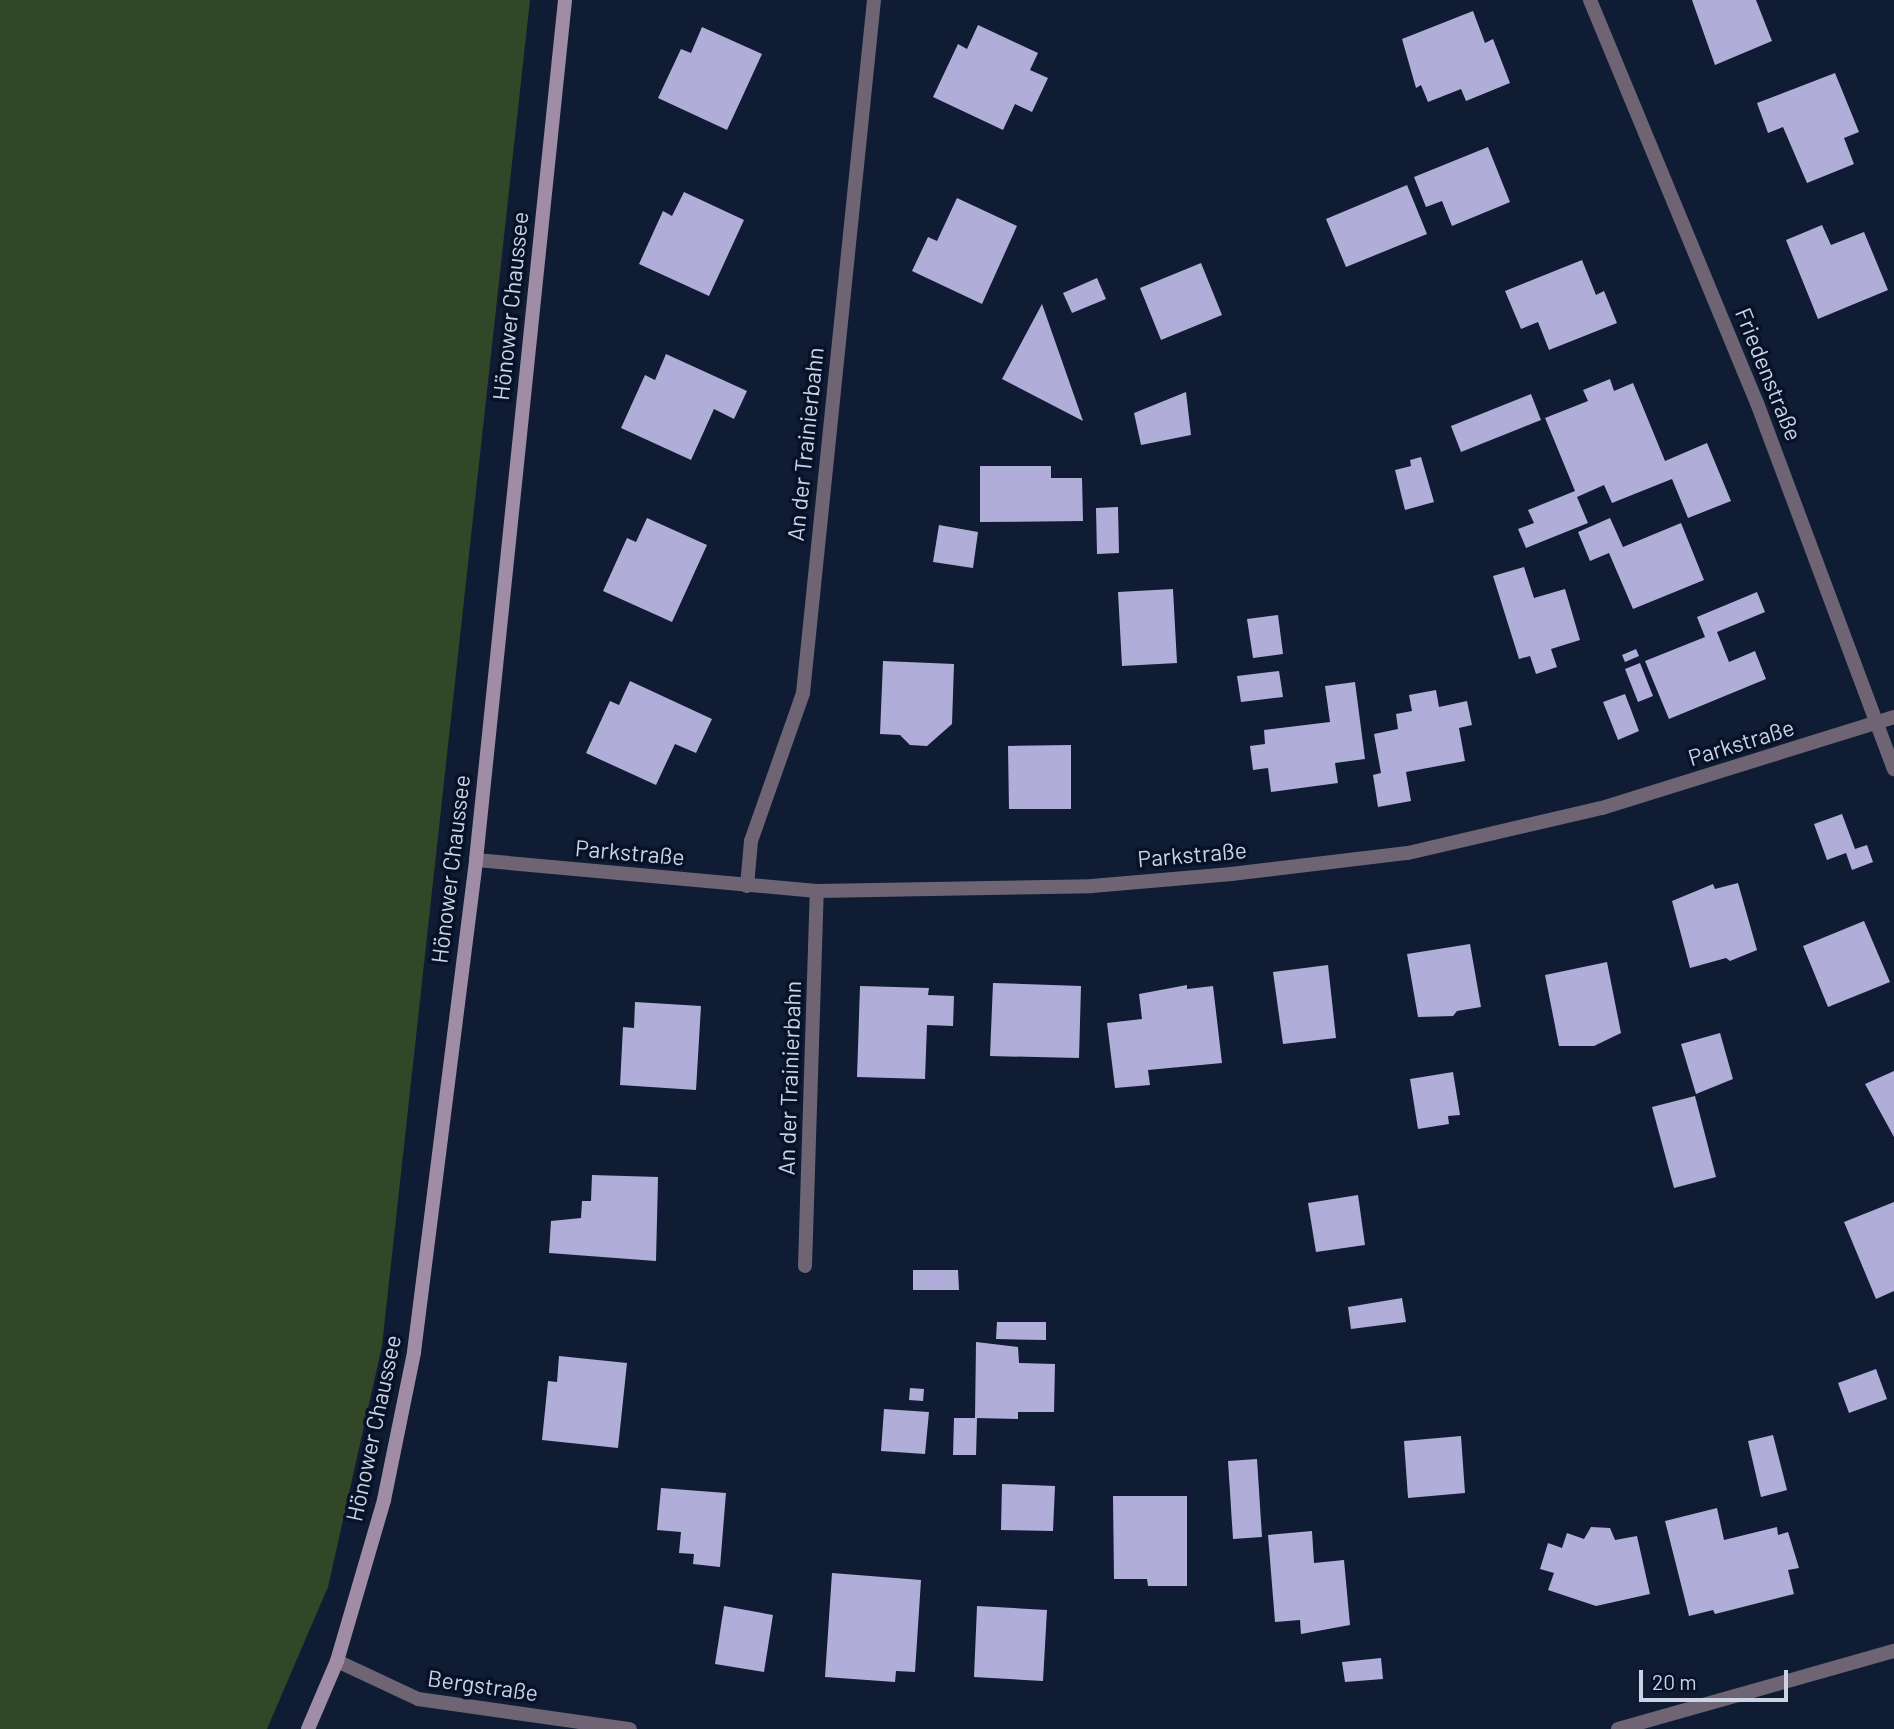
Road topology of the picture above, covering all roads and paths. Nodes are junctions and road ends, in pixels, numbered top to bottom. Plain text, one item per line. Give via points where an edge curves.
1 (565, 0) edge
2 (874, 0) edge
3 (1590, 0) edge
4 (1894, 717) edge
5 (1876, 724) junction
6 (1894, 769) edge
7 (476, 860) junction
8 (747, 886) junction
9 (817, 891) junction
10 (805, 1266) dead end
11 (1894, 1651) edge
12 (337, 1661) junction
13 (308, 1729) edge
14 (630, 1729) edge
15 (1618, 1729) edge

1 - 7 main road, Hönower Chaussee
2 - 8 street, An der Trainierbahn via 803,694 751,841
3 - 5 street, Friedenstraße via 1757,402
4 - 5 street, Parkstraße
5 - 6 street, Friedenstraße
5 - 9 street, Parkstraße via 1602,808 1375,859 1092,886
7 - 8 street, Parkstraße
7 - 12 main road, Hönower Chaussee via 414,1352 384,1500
8 - 9 street, Parkstraße
9 - 10 street, An der Trainierbahn
11 - 15 street
12 - 13 main road, Hönower Chaussee
12 - 14 street, Bergstraße via 418,1699

